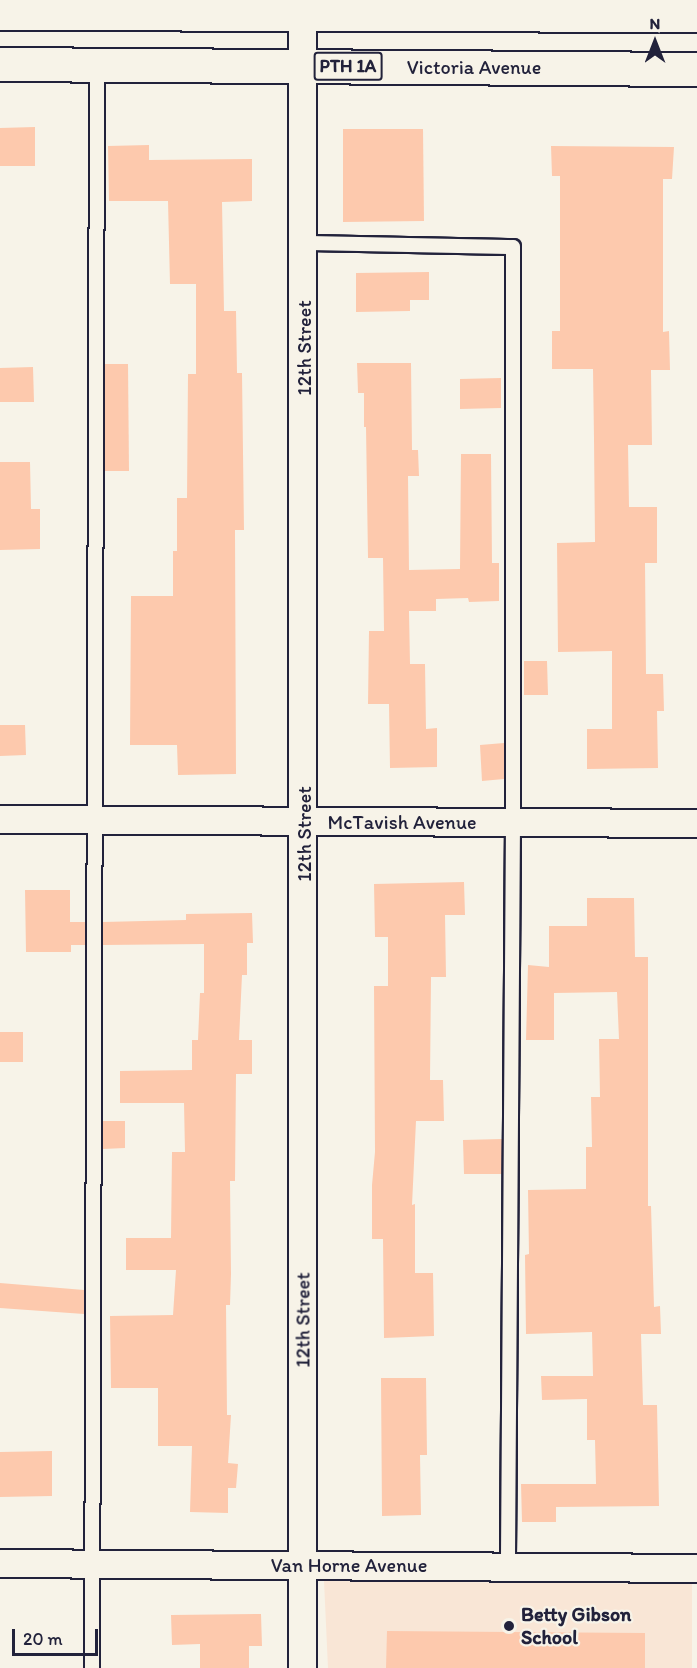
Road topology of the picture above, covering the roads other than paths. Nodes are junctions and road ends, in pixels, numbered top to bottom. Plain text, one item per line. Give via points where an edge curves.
1 (93, 6) edge
2 (517, 6) edge
3 (302, 7) edge
4 (0, 12) edge
5 (697, 15) edge
6 (0, 64) edge
7 (96, 65) junction
8 (303, 66) junction
9 (697, 69) edge
10 (304, 243) junction
11 (0, 819) edge
12 (93, 820) junction
13 (304, 822) junction
14 (513, 823) junction
15 (697, 823) edge
16 (0, 1563) edge
17 (92, 1564) junction
18 (302, 1564) junction
19 (508, 1566) junction
20 (697, 1568) edge
21 (92, 1668) edge
22 (302, 1668) edge

1 - 3 main road
1 - 4 main road
2 - 3 main road
2 - 5 main road
3 - 8 street, 12th Street
6 - 7 main road, Victoria Avenue / PTH 1A
7 - 8 main road, Victoria Avenue / PTH 1A
7 - 12 lane
8 - 9 main road, Victoria Avenue / PTH 1A
8 - 10 street, 12th Street
10 - 13 street, 12th Street
10 - 14 lane via 513,247
11 - 12 street, McTavish Avenue
12 - 13 street, McTavish Avenue
12 - 17 lane
13 - 14 street, McTavish Avenue
13 - 18 street, 12th Street
14 - 15 street, McTavish Avenue
14 - 19 lane
16 - 17 street, Van Horne Avenue
17 - 18 street, Van Horne Avenue
17 - 21 lane
18 - 19 street, Van Horne Avenue
18 - 22 street, 12th Street
19 - 20 street, Van Horne Avenue

